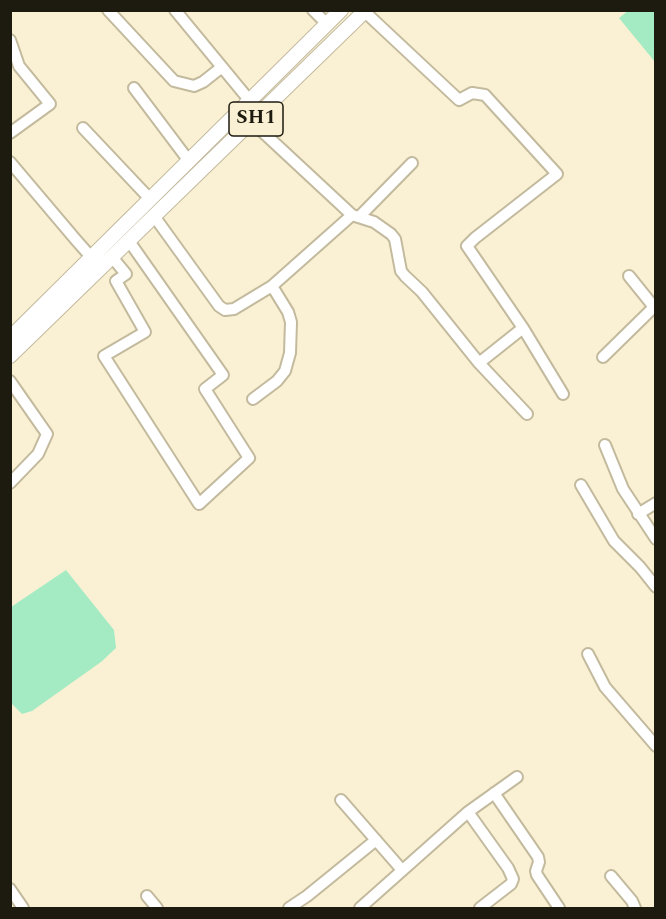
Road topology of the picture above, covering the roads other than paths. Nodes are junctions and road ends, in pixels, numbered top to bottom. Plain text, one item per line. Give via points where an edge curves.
1 (108, 10) edge
2 (175, 10) edge
3 (313, 10) edge
4 (341, 10) edge
5 (366, 11) edge
6 (327, 24) junction
7 (10, 40) edge
8 (222, 67) junction
9 (134, 88) dead end
10 (250, 101) junction
11 (257, 117) junction
12 (13, 128) edge
13 (83, 128) dead end
14 (189, 161) junction
15 (10, 162) edge
16 (412, 163) dead end
17 (151, 200) junction
18 (356, 215) junction
19 (154, 216) junction
20 (129, 241) junction
21 (91, 257) junction
22 (110, 259) junction
23 (629, 276) dead end
24 (272, 286) junction
25 (655, 306) edge
26 (523, 328) junction
27 (10, 338) edge
28 (10, 356) edge
29 (603, 357) dead end
30 (479, 363) junction
31 (10, 381) edge
32 (563, 394) dead end
33 (253, 399) dead end
34 (526, 414) dead end
35 (605, 445) dead end
36 (10, 483) edge
37 (580, 485) dead end
38 (656, 503) edge
39 (638, 514) junction
40 (656, 538) edge
41 (656, 587) edge
42 (588, 654) dead end
43 (656, 746) edge
44 (517, 777) dead end
45 (494, 793) junction
46 (341, 800) dead end
47 (468, 812) junction
48 (376, 840) junction
49 (402, 870) junction
50 (610, 876) dead end
51 (10, 889) edge
52 (147, 896) dead end
53 (23, 909) edge
54 (158, 909) edge
55 (289, 909) edge
56 (360, 909) edge
57 (480, 909) edge
58 (559, 909) edge
59 (635, 909) edge

1 - 8 street via 174,81 194,86
2 - 8 street
3 - 6 street
4 - 6 main road, SH1
5 - 11 main road, SH1
5 - 26 street via 459,100 472,93 485,95 557,174 467,246
6 - 10 main road, SH1
7 - 12 street via 19,66 50,104
8 - 10 street
9 - 14 street
10 - 11 street
10 - 14 main road, SH1
11 - 18 street
11 - 19 main road, SH1
13 - 17 street
14 - 17 main road, SH1
15 - 21 street
16 - 18 street
17 - 21 main road, SH1
18 - 24 street
18 - 30 street via 391,234 401,271
19 - 20 main road, SH1
19 - 24 street via 225,310 234,309
20 - 22 main road, SH1
20 - 22 street via 224,375 204,389 249,458 199,504 104,356 145,332 116,281 126,274
21 - 22 street
21 - 27 main road, SH1
22 - 28 main road, SH1
23 - 25 street
24 - 33 street via 291,322 290,353 285,371 277,381
25 - 29 street
26 - 30 street
26 - 32 street
30 - 34 street
31 - 36 street via 47,434 38,454
35 - 39 street
37 - 41 street via 614,542
38 - 39 street
39 - 40 street
42 - 43 street via 605,687
44 - 45 street
45 - 47 street
45 - 58 street via 538,857 537,875
46 - 48 street
47 - 49 street
47 - 57 street via 513,879
48 - 49 street
48 - 55 street
49 - 56 street
50 - 59 street
51 - 53 street
52 - 54 street

